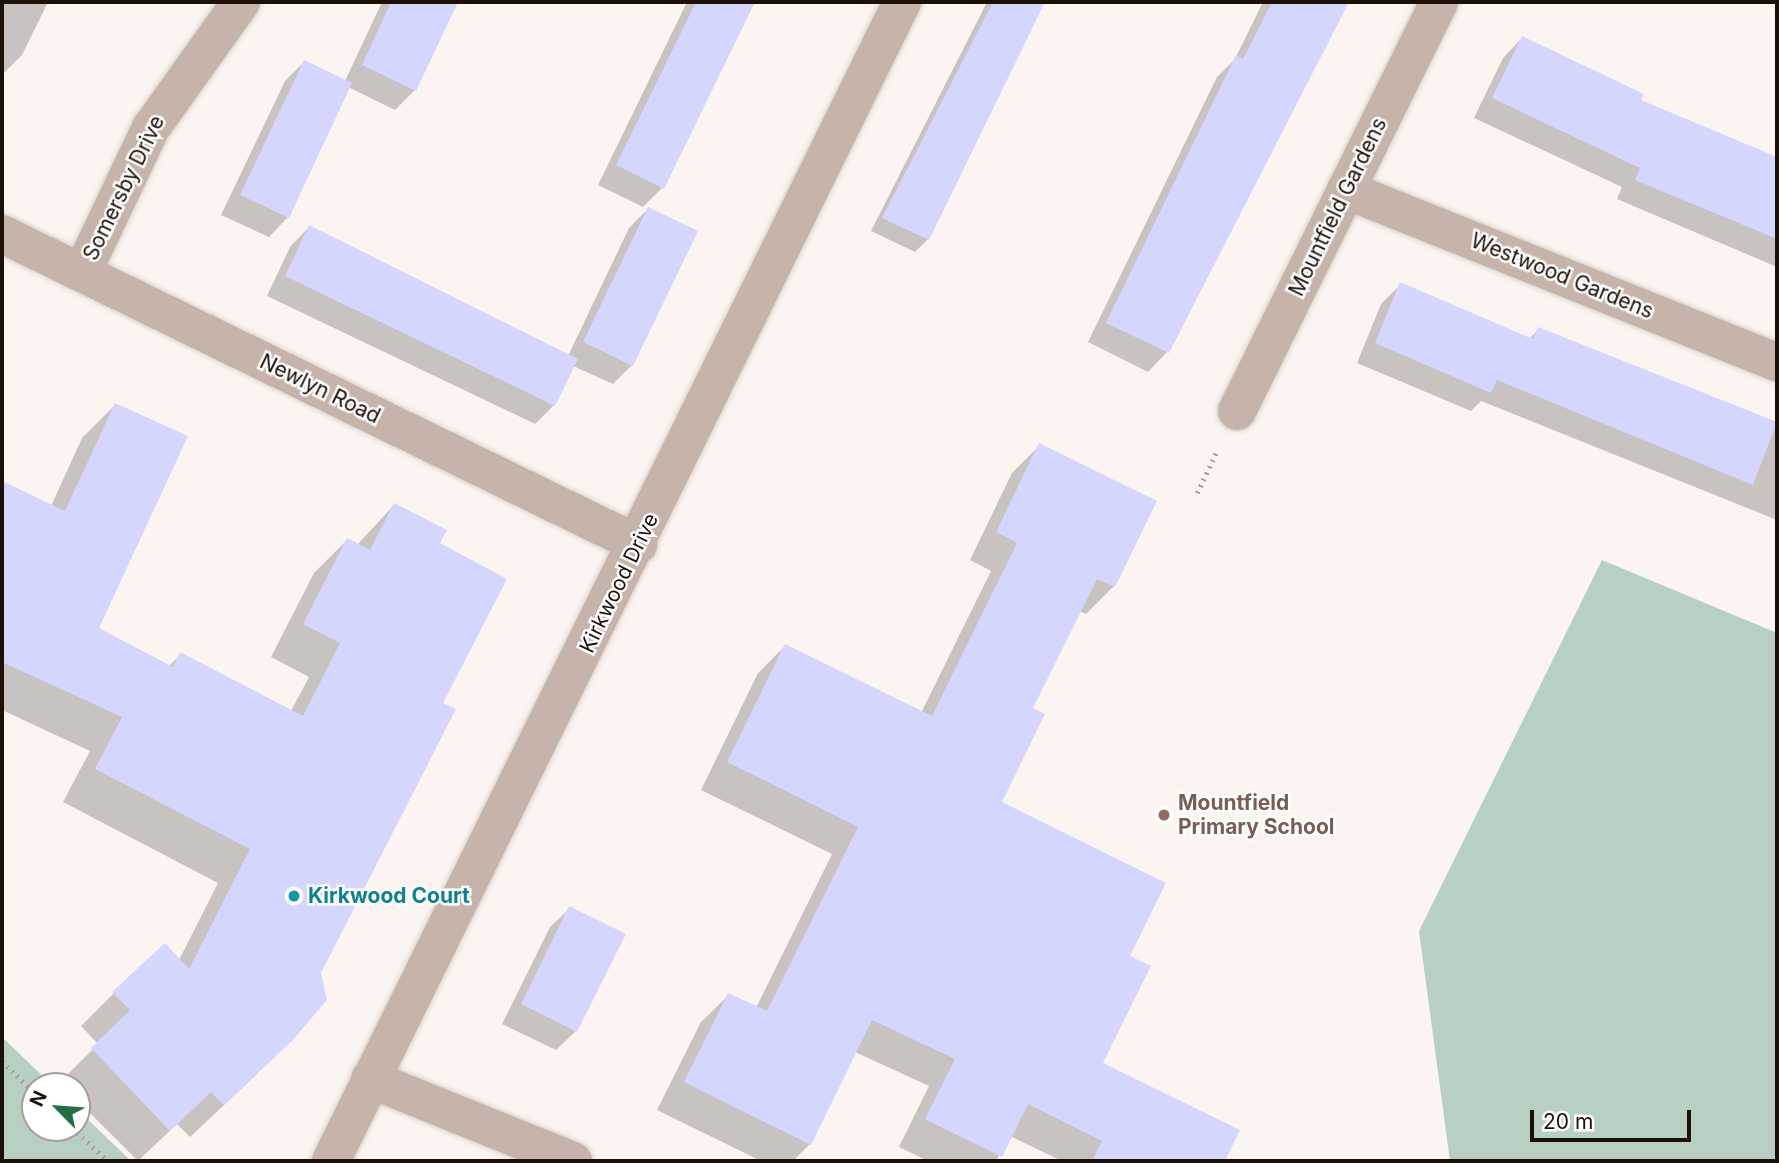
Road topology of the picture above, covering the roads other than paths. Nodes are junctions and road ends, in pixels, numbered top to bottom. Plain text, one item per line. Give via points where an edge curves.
1 (241, 2) edge
2 (902, 2) edge
3 (1439, 2) edge
4 (1346, 190) junction
5 (2, 234) edge
6 (82, 273) junction
7 (1777, 362) edge
8 (1237, 411) dead end
9 (638, 544) junction
10 (370, 1079) junction
11 (331, 1161) edge
12 (573, 1161) edge

1 - 6 street, Somersby Drive via 151,128
2 - 9 street, Kirkwood Drive
3 - 4 street, Mountfield Gardens
4 - 7 street, Westwood Gardens
4 - 8 street, Mountfield Gardens
5 - 6 street, Newlyn Road
6 - 9 street, Newlyn Road
9 - 10 street, Kirkwood Drive
10 - 11 street, Kirkwood Drive
10 - 12 street

